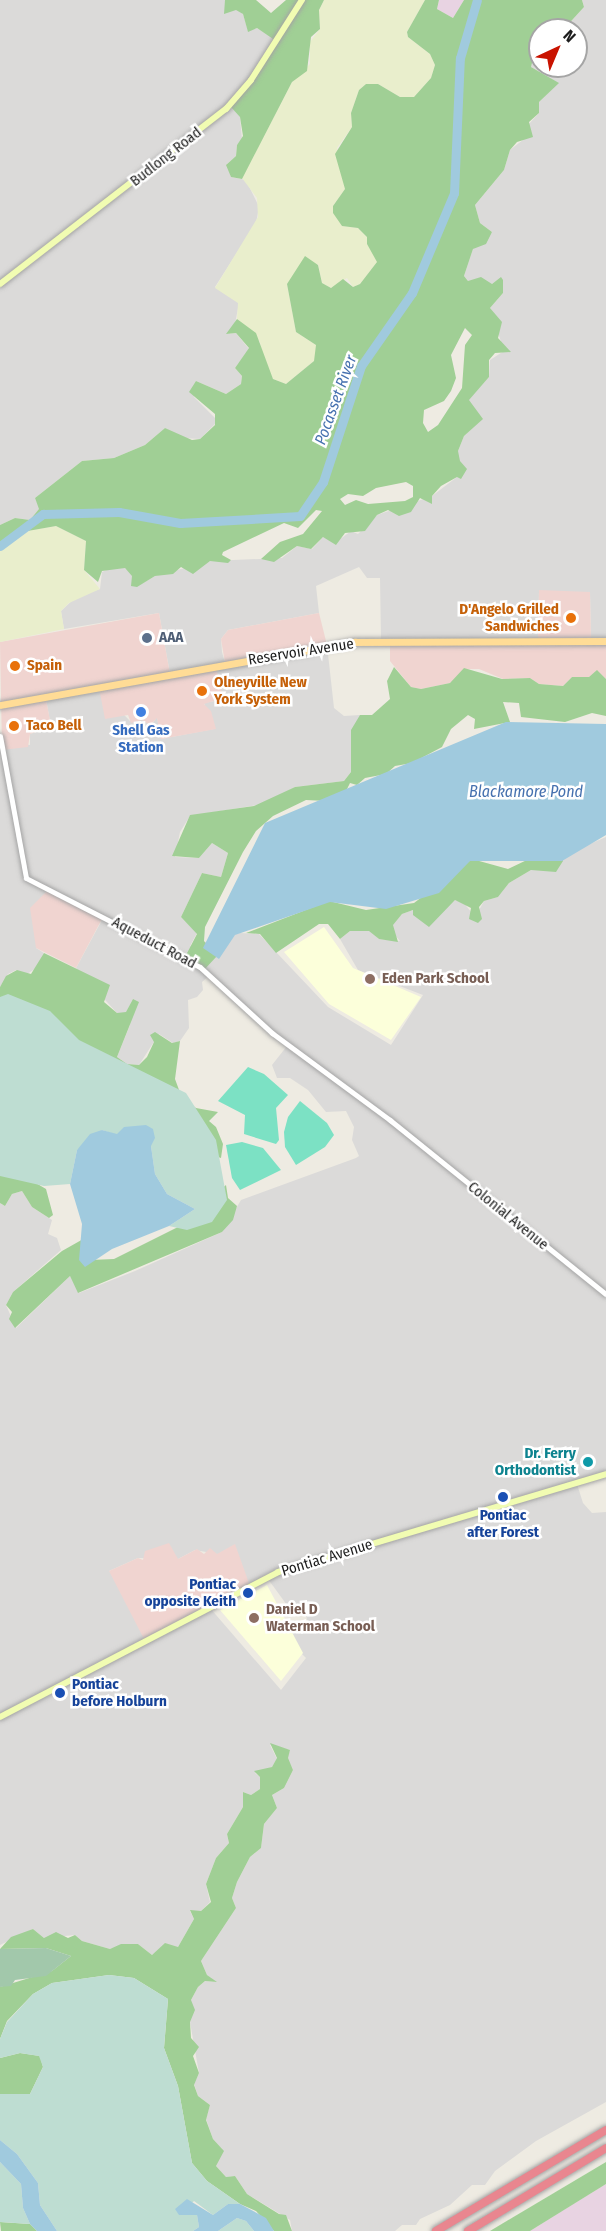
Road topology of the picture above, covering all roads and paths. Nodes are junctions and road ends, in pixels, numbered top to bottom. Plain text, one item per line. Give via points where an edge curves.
1 (302, 0) edge
2 (0, 284) edge
3 (606, 641) edge
4 (0, 705) edge
5 (0, 736) edge
6 (411, 1138) joint
7 (606, 1294) edge
8 (606, 1474) edge
9 (0, 1717) edge
10 (606, 2130) edge
11 (606, 2148) edge
12 (436, 2231) edge
13 (468, 2231) edge

1 - 2 main road, Budlong Road via 256,73 226,109
3 - 4 main road, Reservoir Avenue via 354,642
5 - 6 street, Aqueduct Road via 26,878 200,967 272,1033
6 - 7 street, Colonial Avenue
8 - 9 main road, Pontiac Avenue via 278,1572
10 - 12 highway
11 - 13 highway

